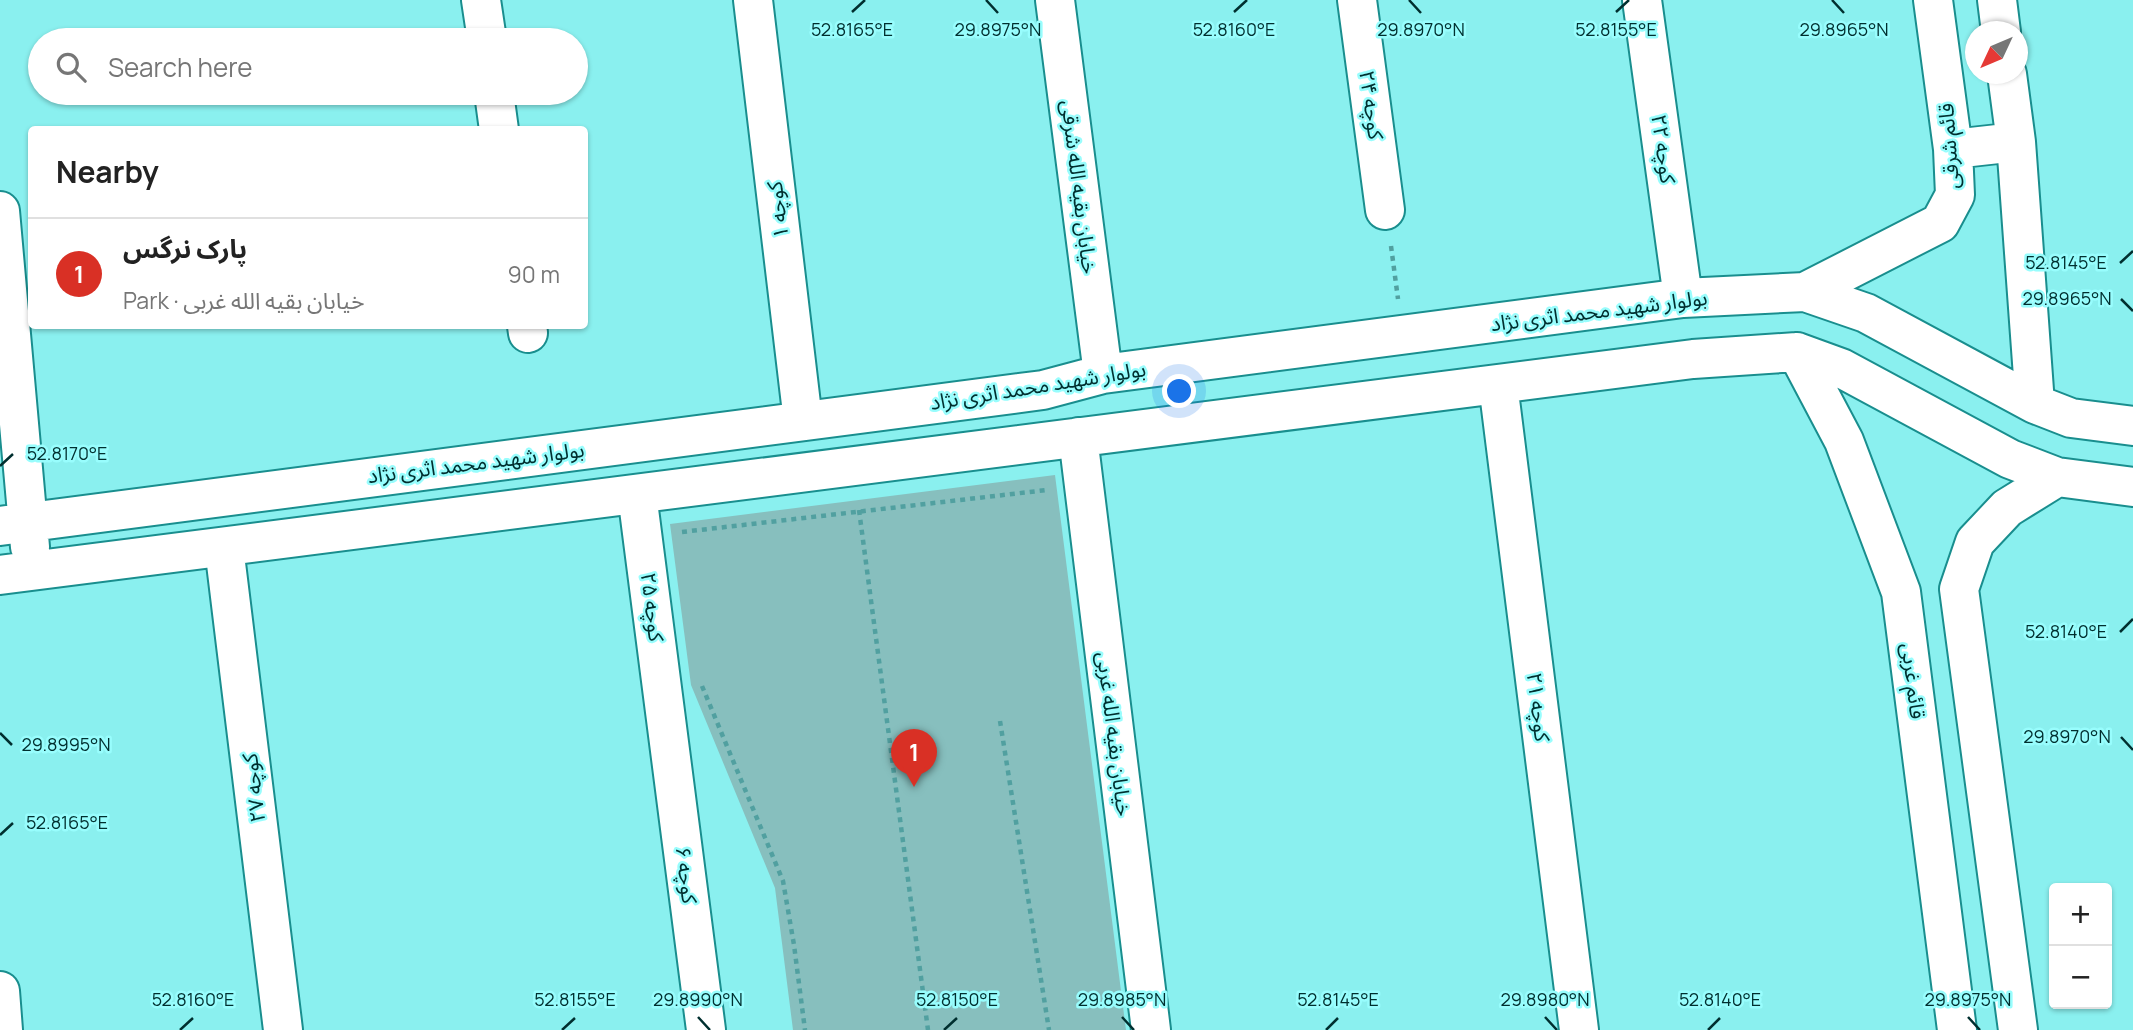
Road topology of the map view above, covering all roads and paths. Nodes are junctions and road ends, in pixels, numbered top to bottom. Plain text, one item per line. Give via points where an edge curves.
1 (481, 0) edge
2 (753, 0) edge
3 (1055, 0) edge
4 (1357, 0) edge
5 (1642, 0) edge
6 (1933, 0) edge
7 (1997, 0) edge
8 (2000, 21) edge
9 (485, 28) edge
10 (2008, 84) edge
11 (496, 105) edge
12 (498, 126) edge
13 (2016, 142) junction
14 (1953, 149) junction
15 (1385, 210) joint
16 (0, 211) edge
17 (1805, 292) junction
18 (1683, 298) junction
19 (1403, 335) junction
20 (1797, 352) junction
21 (1103, 374) junction
22 (1498, 384) junction
23 (2035, 404) junction
24 (803, 421) junction
25 (2133, 426) edge
26 (1078, 438) junction
27 (853, 467) junction
28 (2057, 477) junction
29 (2133, 488) edge
30 (1048, 490) dead end
31 (637, 494) junction
32 (859, 510) junction
33 (13, 524) edge
34 (683, 544) dead end
35 (224, 547) junction
36 (16, 573) edge
37 (1959, 589) junction
38 (1901, 592) junction
39 (701, 681) dead end
40 (666, 720) joint
41 (1000, 721) dead end
42 (0, 991) edge
43 (3, 1030) edge
44 (283, 1030) edge
45 (706, 1030) edge
46 (805, 1030) edge
47 (928, 1030) edge
48 (1049, 1030) edge
49 (1151, 1030) edge
50 (1579, 1030) edge
51 (1957, 1030) edge
52 (2018, 1030) edge

1 - 9 street
2 - 24 street, کوچه ۱
3 - 21 street, خیابان بقیه الله شرقی
4 - 15 street, کوچه ۲۴
5 - 18 street, کوچه ۲۲
6 - 14 street, قائم شرقی
7 - 8 street
10 - 13 street
11 - 12 street
13 - 14 street
13 - 23 street
14 - 17 street, قائم شرقی via 1955,195 1940,223
15 - 19 path
16 - 33 street
17 - 18 street, بولوار شهید محمد اثری نژاد
17 - 23 street, بولوار شهید محمد اثری نژاد via 1866,313
18 - 19 street, بولوار شهید محمد اثری نژاد
19 - 21 street, بولوار شهید محمد اثری نژاد
20 - 22 street via 1693,359
20 - 28 street via 1841,368 2010,459
20 - 38 street, قائم غربی via 1844,441
21 - 24 street, بولوار شهید محمد اثری نژاد via 1044,390
22 - 26 street
22 - 50 street, کوچه ۲۱
23 - 25 street, بولوار شهید محمد اثری نژاد via 2071,418
24 - 33 street, بولوار شهید محمد اثری نژاد
26 - 27 street
26 - 49 street, خیابان بقیه الله غربی
27 - 31 street
27 - 32 path
28 - 29 street
28 - 37 street via 2007,508 1975,542
30 - 32 path
31 - 35 street
31 - 40 street, کوچه ۲۵
32 - 34 path via 681,530
32 - 47 path
33 - 36 street
35 - 36 street
35 - 44 street, کوچه ۲۷
37 - 38 street
37 - 52 street
38 - 51 street, قائم غربی
39 - 46 path via 783,881
40 - 45 street, کوچه ۶
41 - 48 path
42 - 43 street

